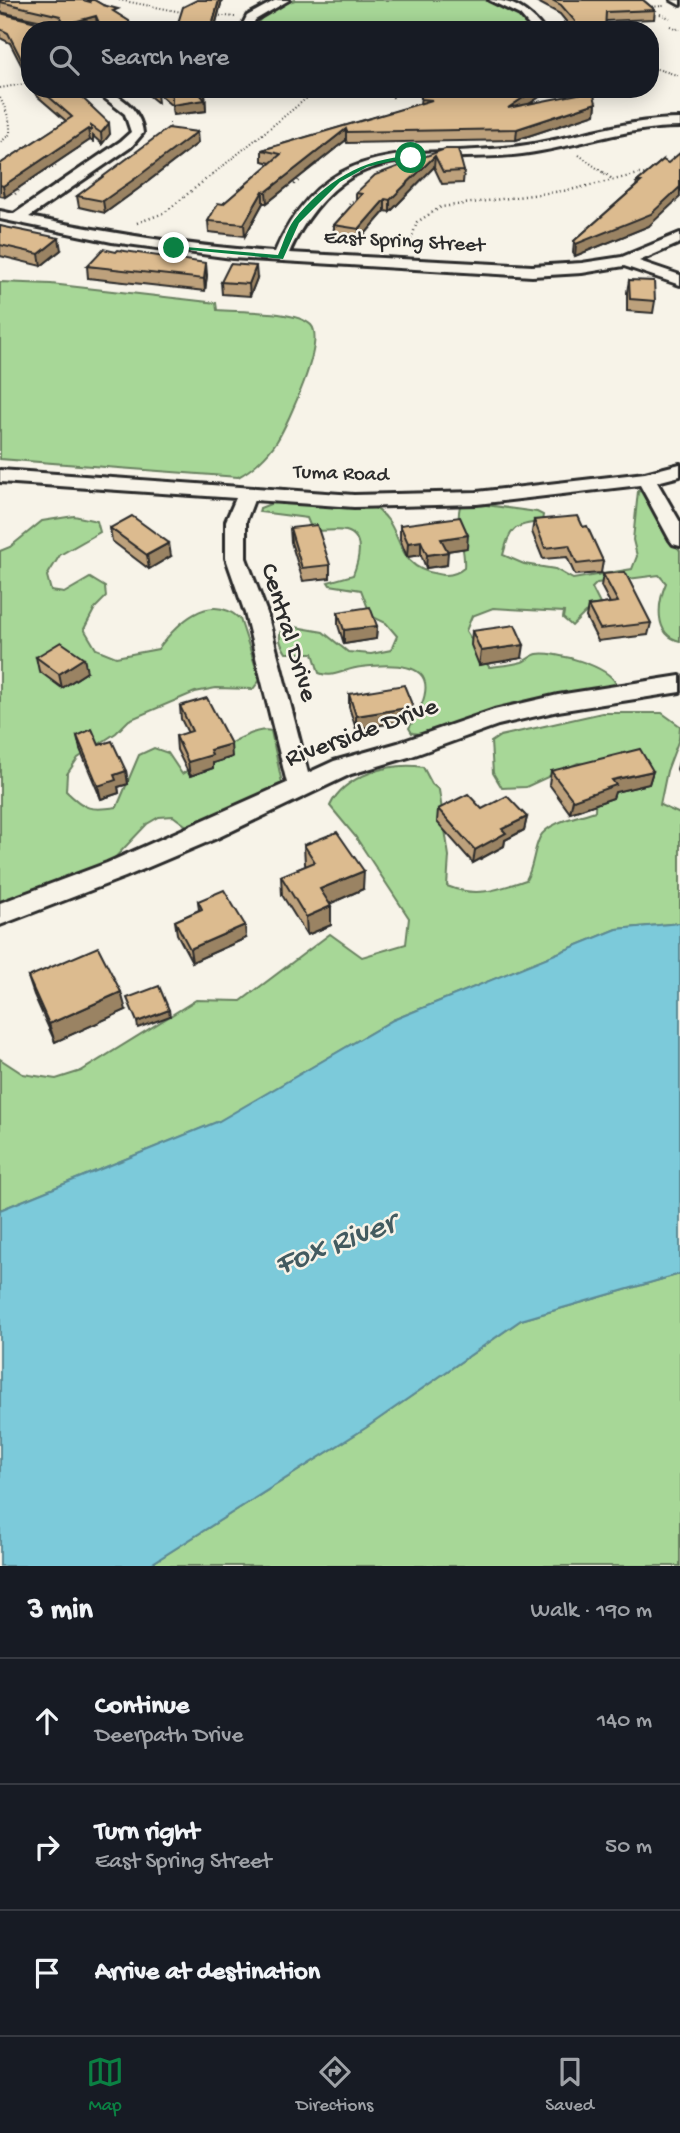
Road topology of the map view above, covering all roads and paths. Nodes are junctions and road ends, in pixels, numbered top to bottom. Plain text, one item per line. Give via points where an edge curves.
1 (119, 0) edge
2 (284, 0) edge
3 (494, 0) edge
4 (675, 3) edge
5 (641, 7) edge
6 (198, 14) edge
7 (660, 14) dead end
8 (212, 15) edge
9 (238, 17) dead end
10 (670, 18) dead end
11 (250, 21) edge
12 (531, 21) edge
13 (670, 26) dead end
14 (680, 30) edge
15 (659, 70) edge
16 (680, 76) edge
17 (21, 84) edge
18 (0, 88) edge
19 (0, 98) edge
20 (112, 98) edge
21 (307, 98) edge
22 (170, 123) dead end
23 (680, 123) edge
24 (175, 130) edge
25 (0, 143) edge
26 (81, 148) edge
27 (570, 149) dead end
28 (69, 150) edge
29 (320, 161) edge
30 (309, 165) edge
31 (56, 166) dead end
32 (39, 173) edge
33 (657, 176) edge
34 (612, 179) junction
35 (300, 180) edge
36 (285, 183) edge
37 (12, 185) edge
38 (15, 194) dead end
39 (354, 201) edge
40 (357, 210) edge
41 (0, 215) edge
42 (17, 218) junction
43 (334, 225) edge
44 (127, 226) dead end
45 (340, 230) edge
46 (680, 237) edge
47 (406, 254) dead end
48 (281, 257) junction
49 (625, 261) junction
50 (680, 280) edge
51 (680, 470) edge
52 (0, 476) edge
53 (646, 479) junction
54 (247, 494) junction
55 (680, 540) edge
56 (680, 684) edge
57 (300, 788) junction
58 (0, 914) edge

1 - 6 path
2 - 11 street
3 - 12 street
4 - 5 path
7 - 10 path
8 - 9 path
13 - 14 path
15 - 16 path
17 - 18 path
19 - 25 path via 11,125 10,135
20 - 42 street via 128,109 137,122 137,132
21 - 44 path via 164,213
22 - 24 path
23 - 48 street via 638,124 524,150 392,159 365,166 337,181 296,222
26 - 28 path
27 - 34 path
29 - 30 path
31 - 32 path
33 - 34 path
34 - 47 path via 560,192 441,207 413,224
35 - 36 path
37 - 38 path via 21,188
39 - 40 path via 348,208
41 - 42 street, East Spring Street
42 - 48 street, East Spring Street via 160,246
43 - 45 path via 332,228
46 - 49 street
48 - 49 street, East Spring Street via 532,271
49 - 50 street, East Spring Street
51 - 53 street, Tuma Road
52 - 54 street, Tuma Road
53 - 54 street, Tuma Road via 477,498 355,501
53 - 55 street
54 - 57 street, Central Drive via 236,521 236,558 256,613
56 - 57 street, Riverside Drive via 494,718 343,767
57 - 58 street, Riverside Drive via 116,870

